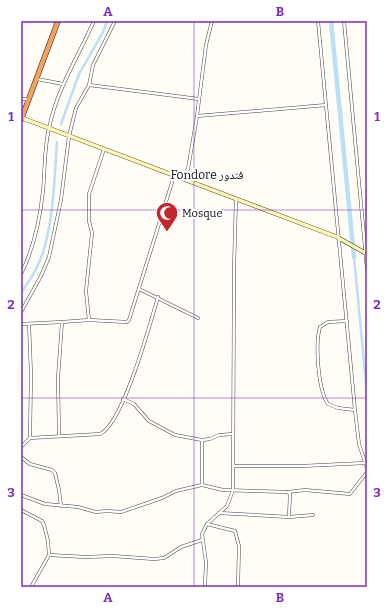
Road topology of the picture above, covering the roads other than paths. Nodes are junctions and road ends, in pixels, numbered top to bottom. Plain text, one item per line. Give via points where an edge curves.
1 (58, 21) edge
2 (94, 21) edge
3 (115, 21) edge
4 (212, 21) edge
5 (318, 21) edge
6 (344, 21) edge
7 (37, 79) junction
8 (63, 84) junction
9 (89, 84) junction
10 (21, 99) edge
11 (29, 99) junction
12 (199, 99) junction
13 (326, 105) junction
14 (197, 116) junction
15 (22, 119) edge
16 (49, 128) junction
17 (68, 136) junction
18 (104, 149) junction
19 (174, 176) junction
20 (181, 178) junction
21 (236, 199) junction
22 (341, 239) junction
23 (365, 253) edge
24 (367, 269) edge
25 (21, 274) edge
26 (139, 289) junction
27 (158, 297) junction
28 (21, 312) edge
29 (198, 318) dead end
30 (89, 320) junction
31 (347, 321) junction
32 (62, 322) junction
33 (21, 324) edge
34 (29, 324) junction
35 (123, 398) junction
36 (355, 410) junction
37 (233, 434) junction
38 (60, 436) junction
39 (30, 438) junction
40 (202, 440) junction
41 (21, 447) edge
42 (21, 457) edge
43 (366, 463) junction
44 (234, 466) junction
45 (367, 468) edge
46 (367, 472) edge
47 (202, 486) junction
48 (233, 490) junction
49 (287, 492) junction
50 (21, 495) edge
51 (60, 506) junction
52 (21, 510) edge
53 (219, 513) junction
54 (313, 515) dead end
55 (289, 517) junction
56 (207, 524) junction
57 (202, 540) junction
58 (49, 555) junction
59 (31, 587) edge
60 (205, 587) edge
61 (238, 587) edge

1 - 7 highway
2 - 8 street
3 - 9 street via 93,65
4 - 12 street
5 - 13 street
6 - 23 street
7 - 8 street
7 - 11 highway
8 - 16 street
9 - 12 street
9 - 17 street via 76,108
10 - 11 street
11 - 15 highway
12 - 14 street
13 - 14 street
13 - 22 street
14 - 20 street via 188,169
15 - 16 main road
16 - 17 main road
16 - 25 street via 39,218
17 - 18 main road
17 - 28 street via 50,257
18 - 19 main road
18 - 30 street via 89,194 89,221 92,233 86,291
19 - 20 main road
19 - 26 street
20 - 21 main road
21 - 22 main road
21 - 37 street
22 - 23 main road
22 - 31 street
23 - 24 street
26 - 27 street
26 - 30 street via 128,321
27 - 29 street
27 - 35 street via 132,382
30 - 32 street
31 - 36 street
31 - 36 street via 328,322 320,327 318,369 320,384 328,404
32 - 34 street
32 - 38 street via 58,378
33 - 34 street
34 - 39 street
35 - 38 street via 116,417 104,432
35 - 40 street via 134,404 149,421 175,435
36 - 43 street via 359,444
37 - 40 street
37 - 44 street
38 - 39 street
39 - 41 street
40 - 47 street
42 - 51 street via 30,464 55,473
43 - 44 street
43 - 45 street
44 - 48 street
46 - 49 street via 350,494 305,490
47 - 48 street
47 - 51 street via 176,491 121,512 96,512
48 - 49 street
48 - 53 street via 227,506
49 - 55 street via 290,494
50 - 51 street via 45,504
52 - 58 street via 44,524
53 - 55 street
53 - 56 street
54 - 55 street
56 - 57 street
56 - 61 street via 235,531 239,546
57 - 58 street via 181,547 164,558
57 - 60 street via 206,562
58 - 59 street

